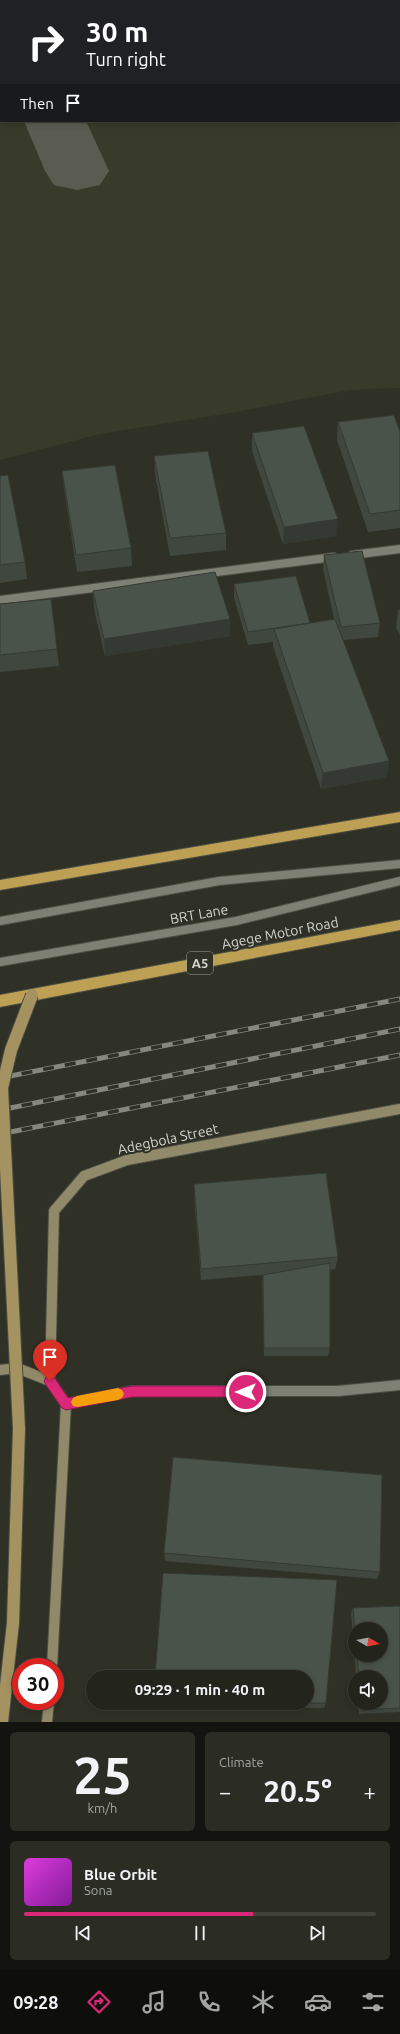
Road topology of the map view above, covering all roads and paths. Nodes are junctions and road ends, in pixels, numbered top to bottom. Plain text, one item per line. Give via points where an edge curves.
1 (400, 549) edge
2 (0, 600) edge
3 (400, 817) edge
4 (400, 864) edge
5 (400, 881) edge
6 (0, 885) edge
7 (0, 921) edge
8 (400, 925) edge
9 (0, 962) edge
10 (32, 995) junction
11 (0, 1001) edge
12 (400, 1109) edge
13 (0, 1370) edge
14 (50, 1381) junction
15 (400, 1385) edge
16 (66, 1404) junction
17 (53, 1658) edge
18 (48, 1710) edge
19 (2, 1722) edge
20 (47, 1722) edge

1 - 2 street
3 - 6 highway
4 - 7 street, BRT Lane via 219,881
5 - 9 street, BRT Lane via 236,921
8 - 10 highway, Agege Motor Road / A5
10 - 11 highway, Agege Motor Road / A5
10 - 19 main road, bridge via 11,1050 2,1088 19,1428 13,1624
12 - 14 street, Adegbola Street via 127,1160 84,1176 54,1212
13 - 14 street via 17,1368
14 - 16 street
15 - 16 street via 338,1391 132,1391
16 - 17 street
18 - 20 street

